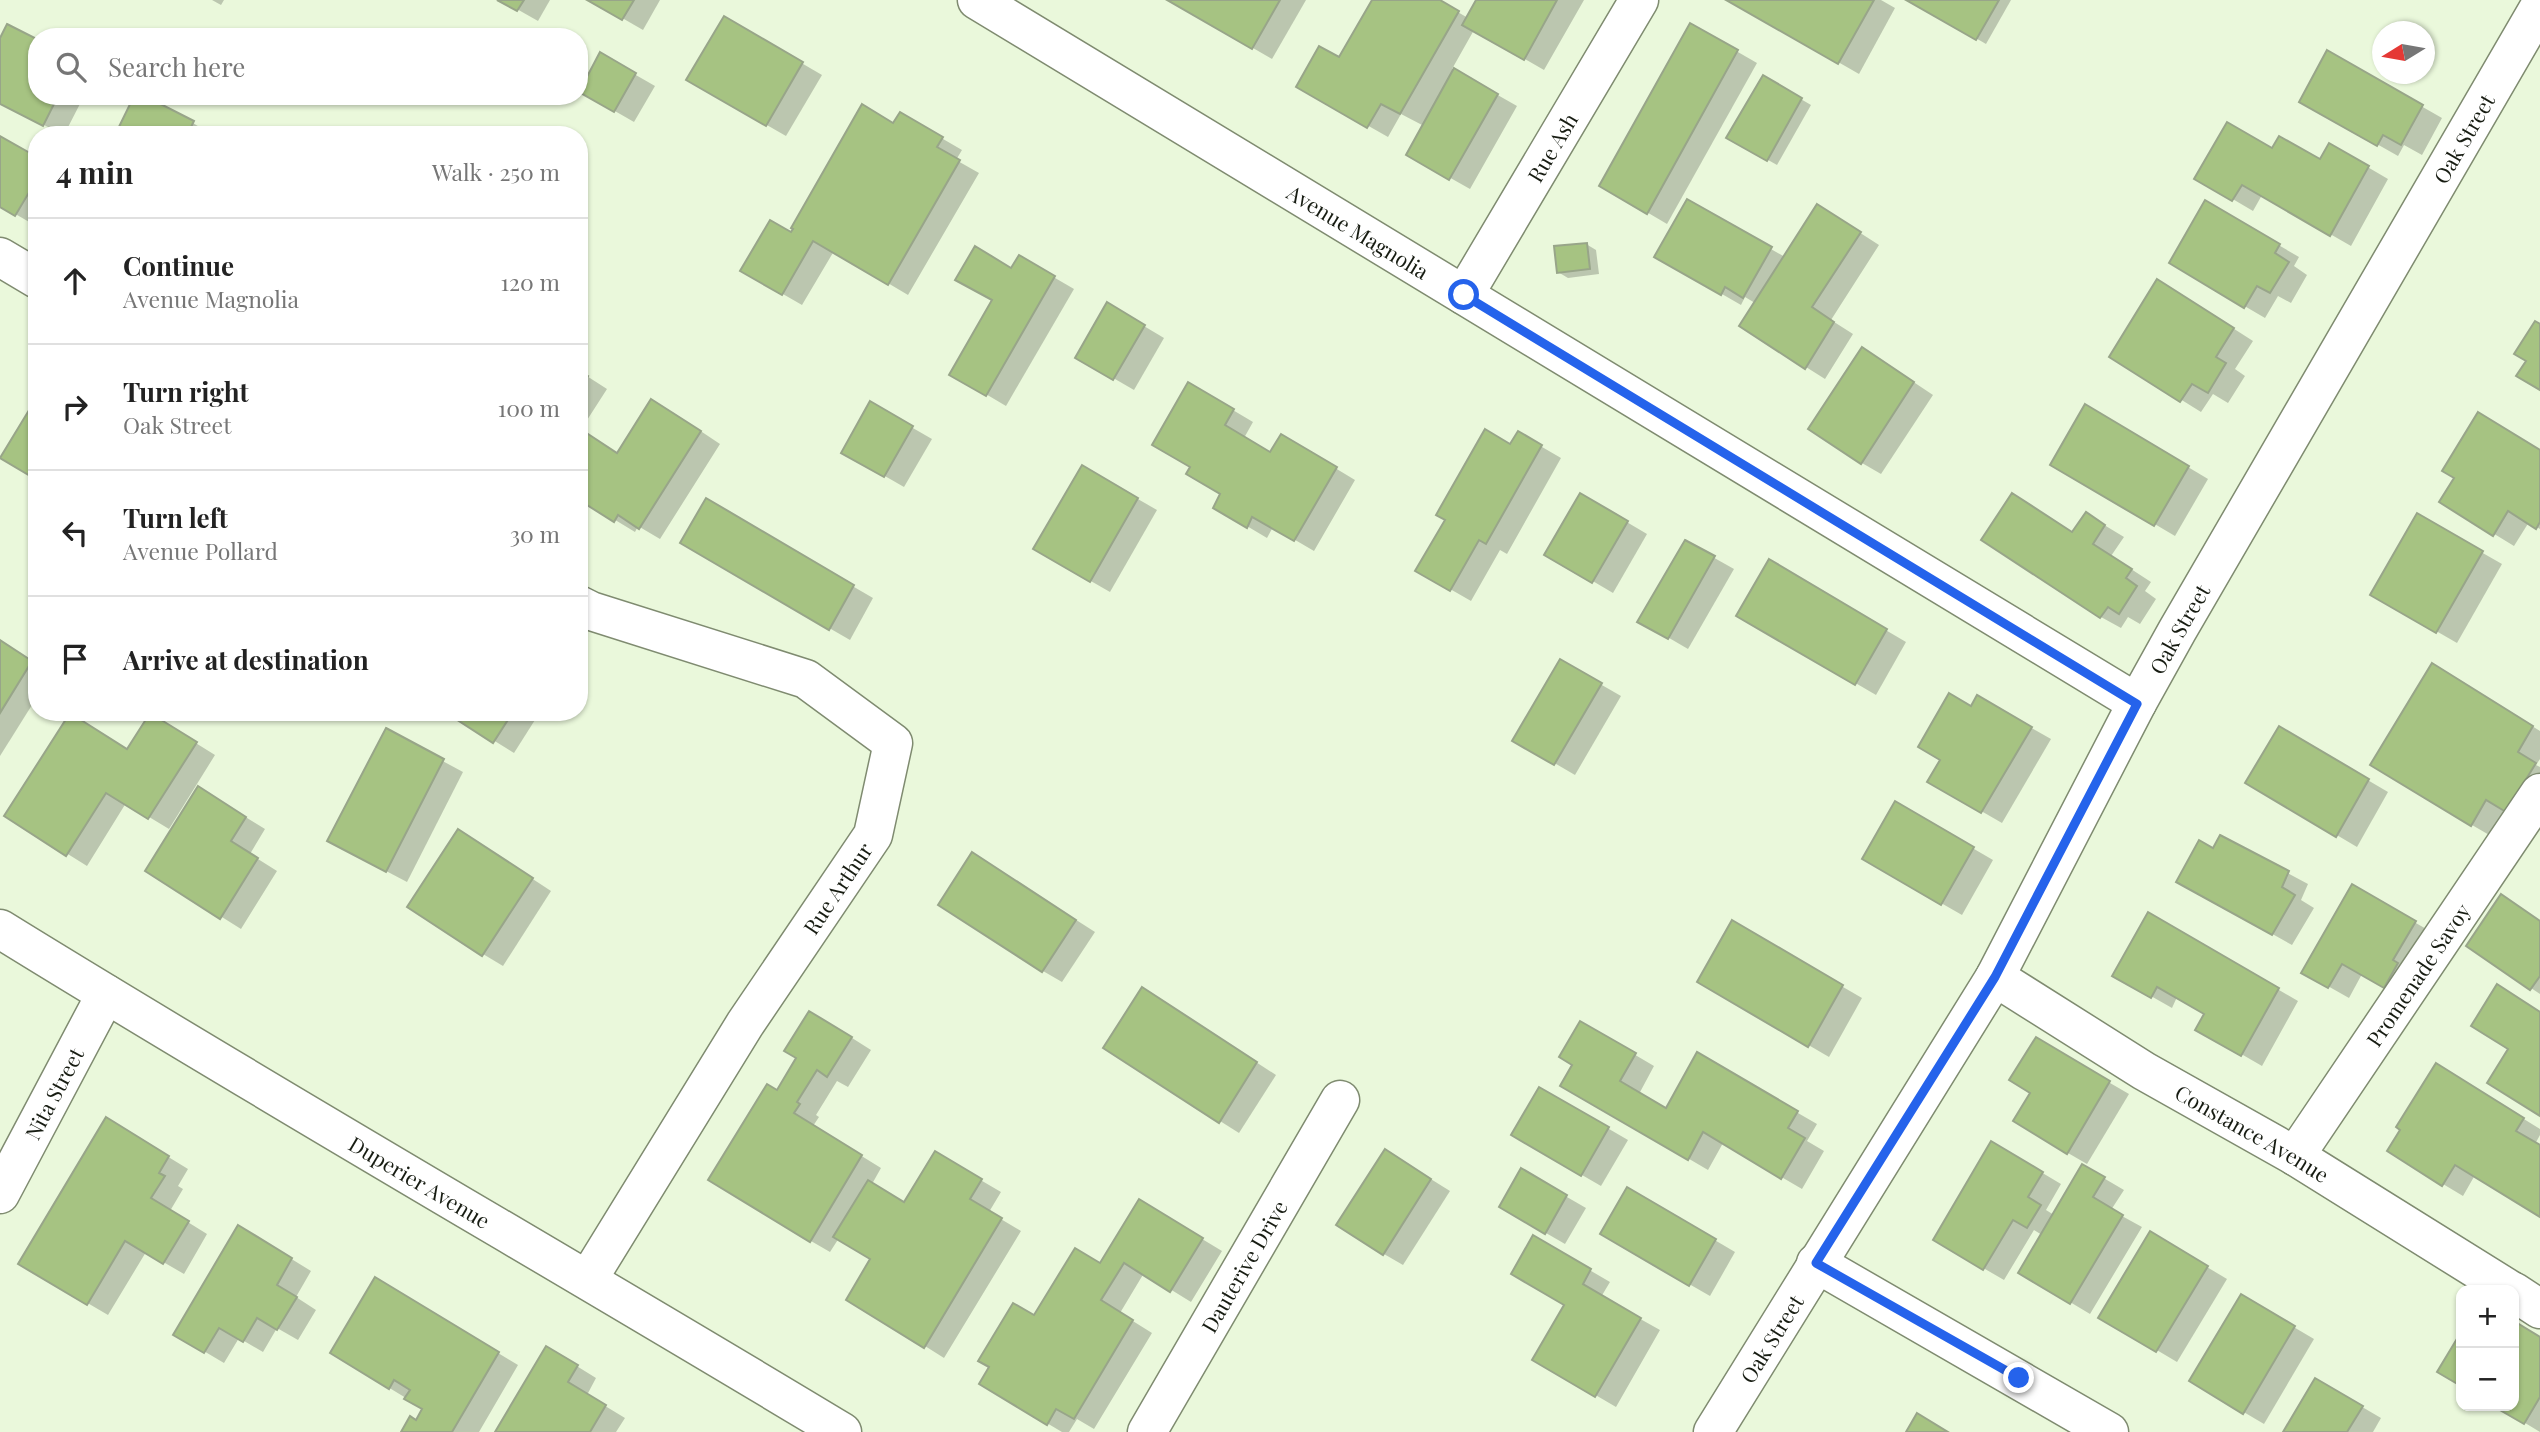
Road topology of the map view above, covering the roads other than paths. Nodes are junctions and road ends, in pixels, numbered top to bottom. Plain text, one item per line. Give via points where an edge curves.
1 (977, 0) edge
2 (1639, 0) edge
3 (2540, 6) edge
4 (0, 257) edge
5 (28, 274) edge
6 (1464, 295) junction
7 (588, 610) edge
8 (2137, 704) junction
9 (2540, 793) edge
10 (0, 929) edge
11 (1995, 977) junction
12 (106, 994) junction
13 (1340, 1100) dead end
14 (2295, 1156) junction
15 (0, 1194) edge
16 (1816, 1263) junction
17 (588, 1279) junction
18 (2502, 1285) edge
19 (2519, 1296) edge
20 (2540, 1309) edge
21 (842, 1432) edge
22 (1147, 1432) edge
23 (1713, 1432) edge
24 (2109, 1432) edge

1 - 6 street, Avenue Magnolia
2 - 6 street, Rue Ash
3 - 8 street, Oak Street
4 - 5 street
6 - 8 street, Avenue Magnolia
7 - 17 street, Rue Arthur via 806,679 893,743 873,835 745,1024
8 - 11 street, Oak Street
9 - 14 street, Promenade Savoy
10 - 12 street, Duperier Avenue
11 - 14 street, Constance Avenue via 2144,1071
11 - 16 street, Oak Street
12 - 15 street, Nita Street
12 - 17 street, Duperier Avenue
13 - 22 street, Dauterive Drive
14 - 18 street, Constance Avenue
16 - 23 street, Oak Street
16 - 24 street
17 - 21 street, Duperier Avenue
19 - 20 street, Constance Avenue

